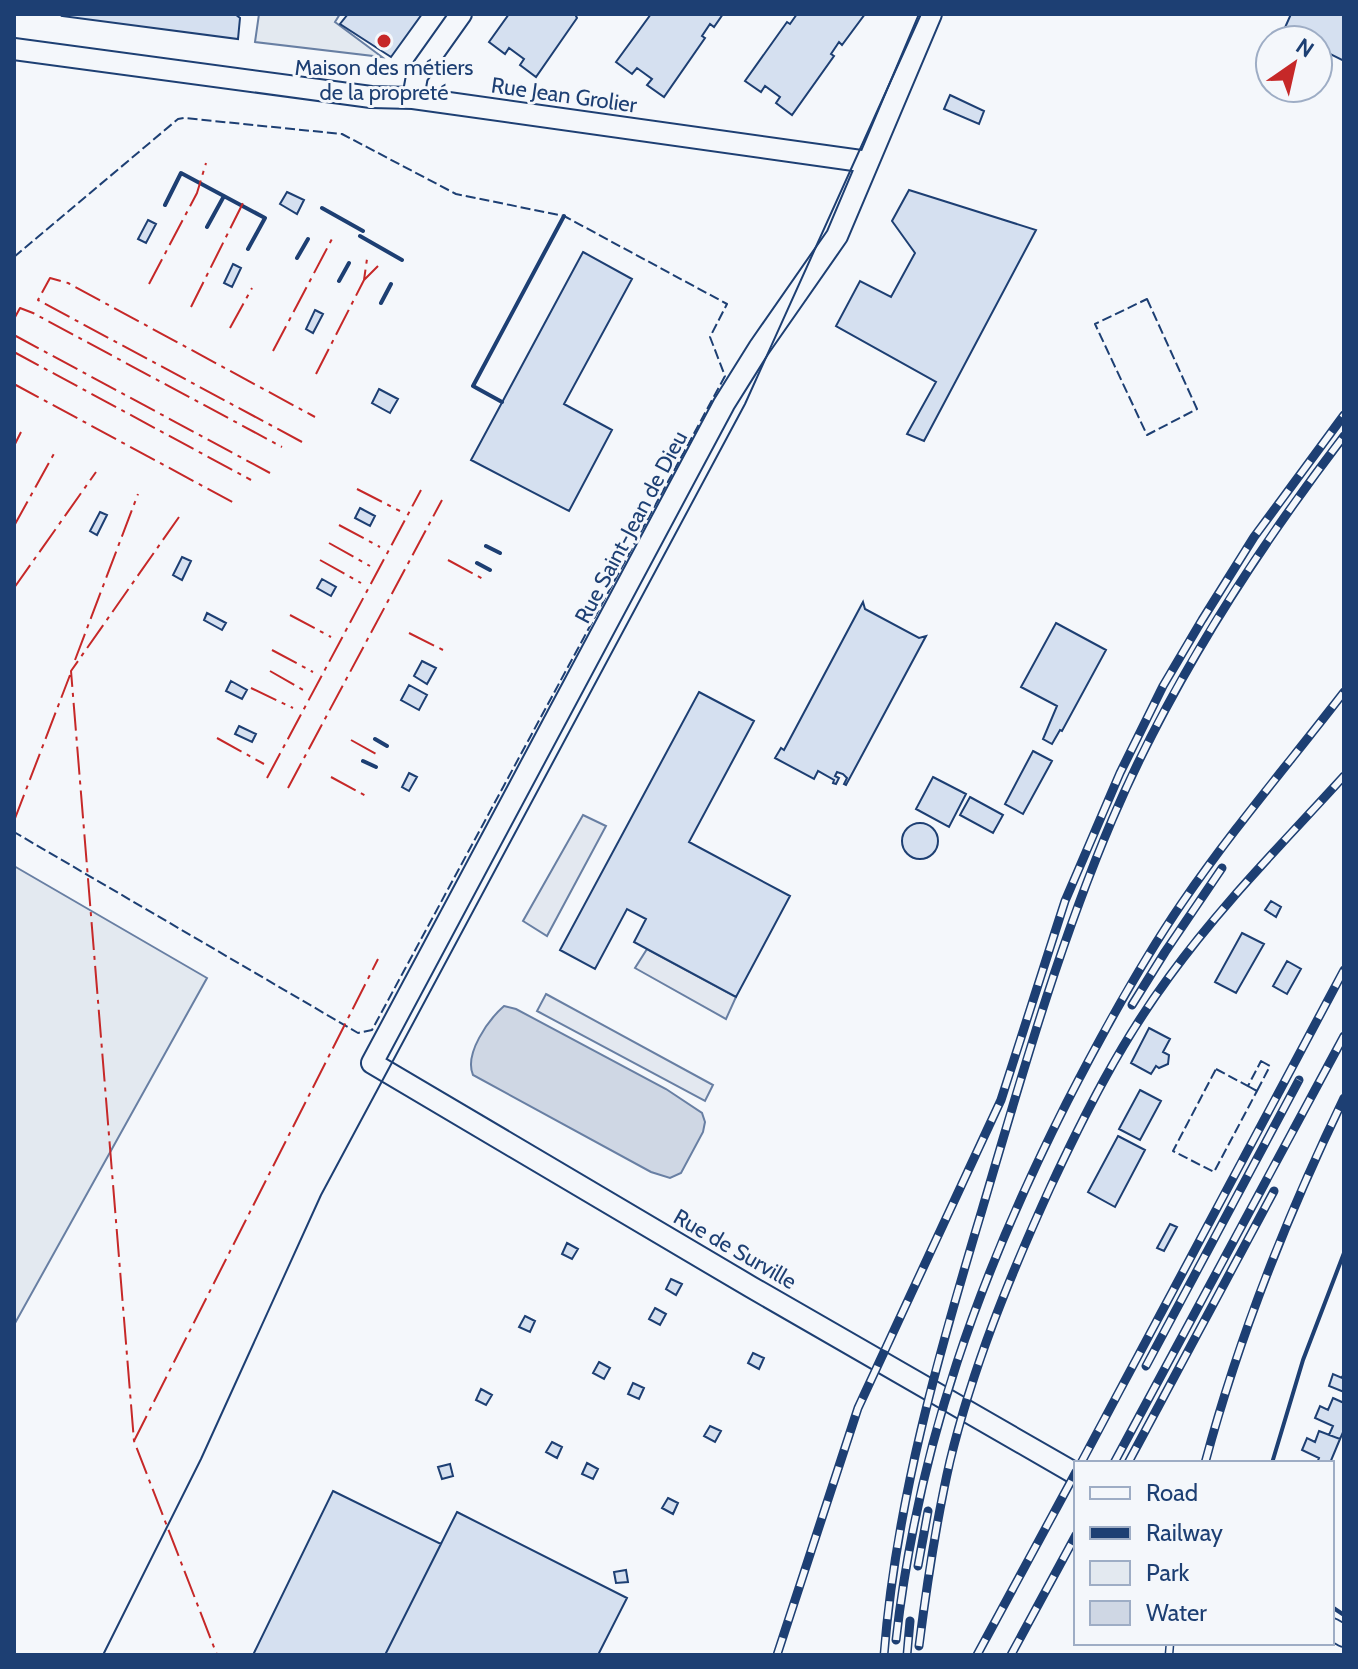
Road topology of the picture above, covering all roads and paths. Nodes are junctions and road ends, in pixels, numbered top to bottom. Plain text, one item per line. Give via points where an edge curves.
1 (461, 14) edge
2 (931, 14) edge
3 (14, 49) edge
4 (413, 98) junction
5 (868, 162) junction
6 (372, 1063) joint
7 (1074, 1473) edge

1 - 4 street via 417,76
2 - 5 street, Rue Saint-Jean de Dieu
3 - 4 street, Rue Jean Grolier via 371,97
4 - 5 street, Rue Jean Grolier
5 - 6 street, Rue Saint-Jean de Dieu via 837,236 724,404
6 - 7 street, Rue de Surville

